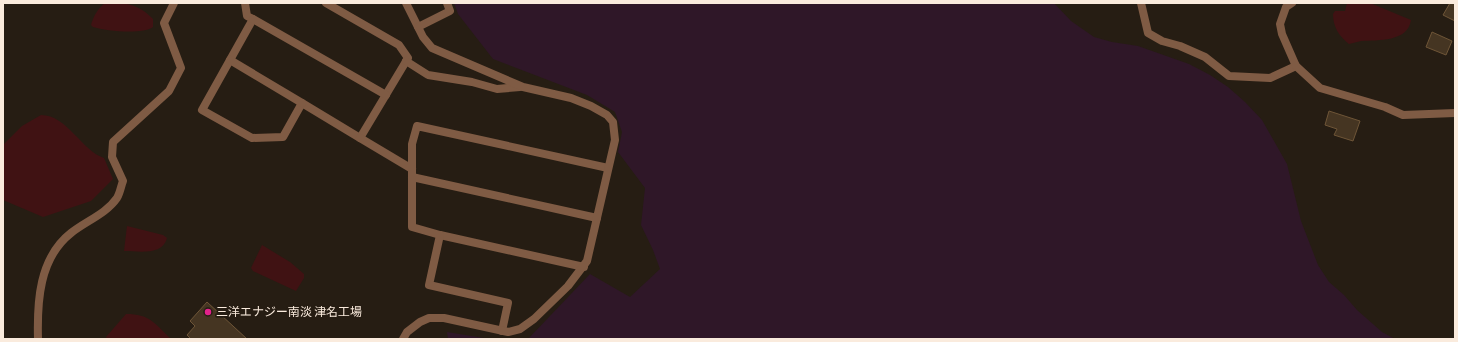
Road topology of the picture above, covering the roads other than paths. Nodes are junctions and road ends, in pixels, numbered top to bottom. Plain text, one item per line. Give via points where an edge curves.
1 (174, 3) edge
2 (245, 3) edge
3 (326, 3) edge
4 (406, 3) edge
5 (446, 3) edge
6 (1141, 3) edge
7 (1292, 3) edge
8 (253, 19) junction
9 (418, 27) junction
10 (230, 60) junction
11 (406, 61) junction
12 (1296, 66) junction
13 (523, 87) junction
14 (386, 95) junction
15 (302, 103) junction
16 (1455, 113) edge
17 (360, 138) junction
18 (608, 168) junction
19 (412, 173) junction
20 (597, 218) junction
21 (440, 235) junction
22 (584, 267) junction
23 (502, 331) junction
24 (38, 339) edge
25 (403, 339) edge

1 - 24 street via 164,23 181,68 169,91 112,142 112,157 123,181 118,197 107,209 71,233 50,257 39,289
2 - 8 street via 247,16
3 - 11 street via 399,45 408,58
4 - 9 street
5 - 9 street via 450,11
6 - 12 street via 1148,33 1162,41 1205,56 1228,76 1270,78
7 - 12 street via 1286,6 1280,24
8 - 10 street
8 - 14 street
9 - 13 street via 436,51
10 - 15 street
10 - 15 street via 202,110 252,138 283,137
11 - 13 street via 428,74 497,89
11 - 14 street
12 - 16 street via 1320,88 1385,107 1403,115
13 - 18 street via 570,98 607,115 613,122 615,132
14 - 17 street
15 - 17 street
17 - 19 street
18 - 19 street via 417,126 412,144
18 - 20 street
19 - 20 street
19 - 21 street via 412,227
20 - 22 street
21 - 22 street
21 - 23 street via 429,285 508,303
22 - 23 street via 526,326 514,331
23 - 25 street via 437,317 420,322 407,332

